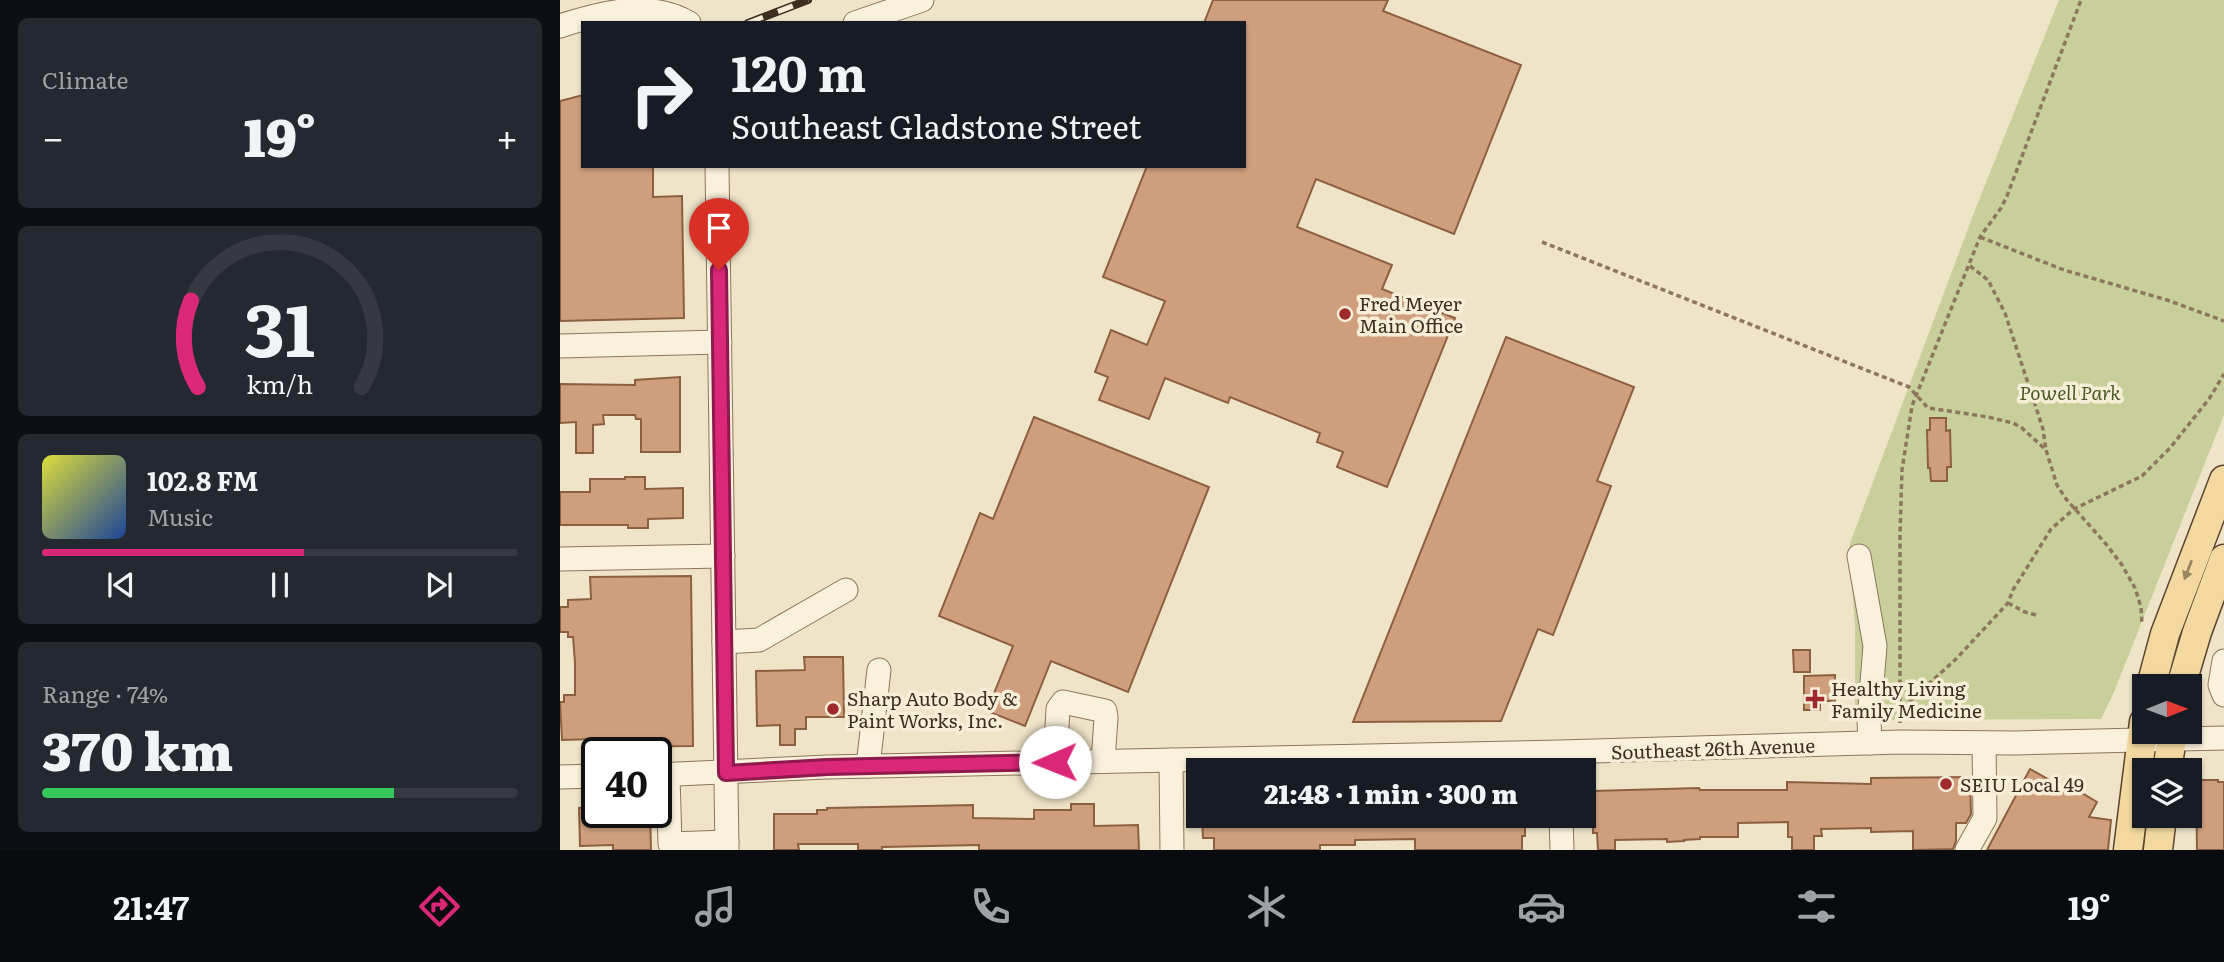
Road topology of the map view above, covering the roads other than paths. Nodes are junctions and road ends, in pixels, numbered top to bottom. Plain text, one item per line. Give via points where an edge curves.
1 (922, 0) edge
2 (686, 21) edge
3 (861, 21) edge
4 (560, 26) edge
5 (717, 168) edge
6 (720, 342) junction
7 (560, 346) edge
8 (2224, 480) edge
9 (2219, 509) edge
10 (723, 556) junction
11 (1859, 556) dead end
12 (560, 559) edge
13 (2224, 559) edge
14 (846, 590) dead end
15 (724, 642) junction
16 (2224, 662) edge
17 (878, 670) dead end
18 (2154, 674) edge
19 (2185, 674) edge
20 (2224, 695) edge
21 (2132, 732) edge
22 (2202, 737) edge
23 (2224, 738) edge
24 (1870, 743) junction
25 (1984, 743) junction
26 (2140, 744) edge
27 (1596, 759) edge
28 (1171, 760) junction
29 (1186, 760) edge
30 (1103, 761) junction
31 (1055, 762) junction
32 (868, 766) junction
33 (726, 773) junction
34 (672, 775) edge
35 (581, 776) edge
36 (560, 777) edge
37 (668, 828) edge
38 (1561, 828) edge
39 (2161, 828) edge
40 (727, 846) edge
41 (1172, 850) edge
42 (1562, 850) edge
43 (1967, 850) edge
44 (2127, 850) edge
45 (2158, 850) edge

1 - 3 street
2 - 4 street via 664,7 647,3 623,5
5 - 6 street
6 - 7 street
6 - 10 street
8 - 9 main road
9 -> 18 main road via 2165,634
10 - 12 street
10 - 15 street
11 - 24 street via 1875,646
13 - 19 main road
14 - 15 street via 759,640
15 - 33 street
16 - 20 street via 2220,685
17 - 32 street
21 - 25 street, Southeast 26th Avenue
22 - 23 street, Southeast 26th Avenue
24 - 25 street, Southeast 26th Avenue
24 - 27 street, Southeast 26th Avenue
25 - 43 street via 1985,818
26 - 44 main road
28 - 29 street, Southeast 26th Avenue
28 - 30 street, Southeast 26th Avenue
28 - 41 street
30 - 31 street, Southeast 26th Avenue
30 - 31 street via 1105,711 1063,702 1058,709
31 - 32 street, Southeast 26th Avenue
32 - 33 street, Southeast 26th Avenue
33 - 34 street, Southeast 26th Avenue
33 - 40 street
35 - 36 street
37 - 40 street via 670,844
38 - 42 street
39 - 45 main road

